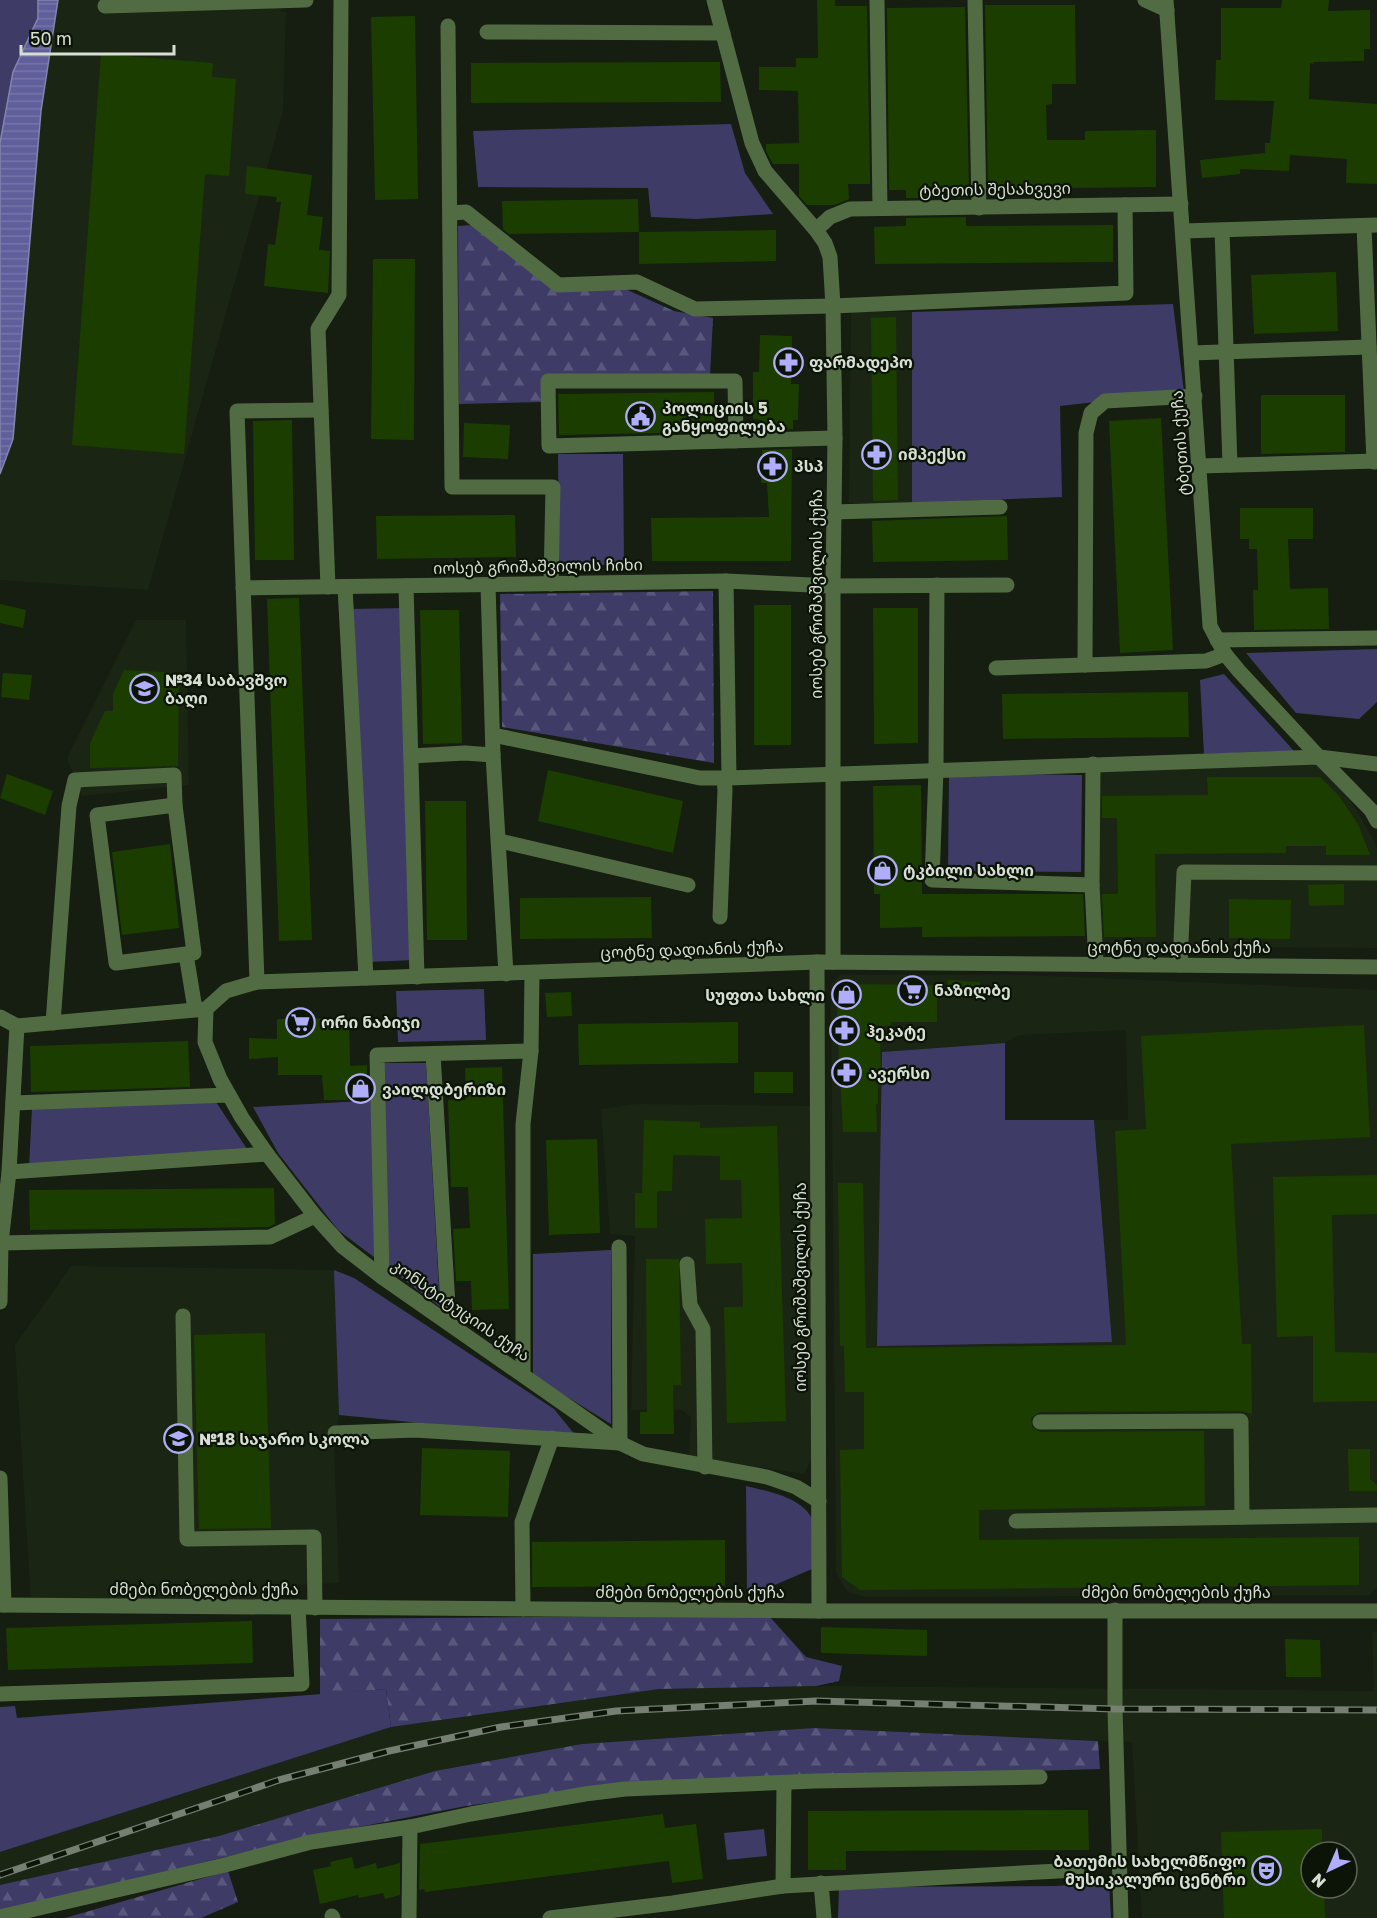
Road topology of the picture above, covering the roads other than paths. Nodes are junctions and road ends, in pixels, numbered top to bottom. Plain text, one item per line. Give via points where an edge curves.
1 (304, 0) edge
2 (341, 0) edge
3 (714, 0) edge
4 (878, 0) edge
5 (975, 0) edge
6 (1145, 0) edge
7 (287, 1) edge
8 (1167, 5) edge
9 (105, 6) dead end
10 (448, 26) dead end
11 (487, 32) dead end
12 (723, 33) junction
13 (1181, 204) junction
14 (1125, 205) junction
15 (880, 208) junction
16 (979, 208) junction
17 (450, 213) junction
18 (1371, 226) edge
19 (816, 230) junction
20 (1222, 230) junction
21 (1183, 231) junction
22 (833, 306) junction
23 (1369, 346) junction
24 (1227, 351) junction
25 (1191, 353) junction
26 (1195, 396) junction
27 (321, 410) junction
28 (835, 438) junction
29 (736, 441) junction
30 (1375, 461) edge
31 (1230, 465) junction
32 (1199, 466) junction
33 (1000, 507) dead end
34 (834, 512) junction
35 (726, 581) junction
36 (552, 584) junction
37 (488, 585) junction
38 (833, 585) junction
39 (937, 585) junction
40 (1007, 585) dead end
41 (406, 586) junction
42 (328, 587) junction
43 (345, 587) junction
44 (243, 588) junction
45 (1377, 638) edge
46 (1217, 639) junction
47 (1224, 654) junction
48 (1085, 665) junction
49 (996, 668) dead end
50 (493, 735) junction
51 (494, 755) junction
52 (411, 756) junction
53 (1319, 757) junction
54 (1093, 764) junction
55 (1377, 764) edge
56 (936, 769) junction
57 (833, 773) junction
58 (726, 778) junction
59 (175, 805) junction
60 (1377, 821) edge
61 (500, 841) junction
62 (1377, 873) edge
63 (688, 885) dead end
64 (1092, 885) junction
65 (720, 917) dead end
66 (186, 954) junction
67 (817, 962) junction
68 (833, 962) junction
69 (1096, 964) junction
70 (1180, 965) junction
71 (1377, 967) edge
72 (532, 973) junction
73 (506, 974) junction
74 (417, 977) junction
75 (366, 978) junction
76 (257, 982) junction
77 (200, 1009) junction
78 (0, 1017) edge
79 (53, 1023) junction
80 (17, 1026) junction
81 (531, 1051) junction
82 (433, 1054) junction
83 (229, 1095) junction
84 (13, 1103) junction
85 (267, 1154) junction
86 (9, 1172) junction
87 (315, 1216) junction
88 (1, 1243) edge
89 (619, 1247) dead end
90 (687, 1264) dead end
91 (382, 1277) junction
92 (0, 1302) edge
93 (183, 1316) dead end
94 (449, 1323) junction
95 (523, 1374) junction
96 (1040, 1422) dead end
97 (335, 1433) dead end
98 (552, 1438) junction
99 (620, 1443) junction
100 (705, 1467) junction
101 (0, 1478) edge
102 (819, 1502) junction
103 (1377, 1515) edge
104 (1242, 1517) junction
105 (1016, 1521) dead end
106 (2, 1605) edge
107 (298, 1607) junction
108 (315, 1608) junction
109 (523, 1609) junction
110 (1115, 1610) junction
111 (819, 1611) junction
112 (1377, 1611) edge
113 (0, 1694) edge
114 (1040, 1777) dead end
115 (784, 1783) junction
116 (410, 1827) junction
117 (1077, 1870) dead end
118 (821, 1883) junction
119 (783, 1886) junction
120 (674, 1911) edge
121 (0, 1917) edge
122 (409, 1918) edge
123 (550, 1918) edge
124 (824, 1918) edge
125 (1121, 1918) edge

1 - 7 street
2 - 27 street via 339,295 318,329
3 - 12 street, იოსებ გრიშაშვილის ქუჩა
4 - 15 street
5 - 16 street
6 - 8 street
7 - 9 street
8 - 13 street, ტბეთის ქუჩა
10 - 17 street
11 - 12 street
12 - 19 street, იოსებ გრიშაშვილის ქუჩა via 752,143 765,171
13 - 14 street, ტბეთის შესახვევი
13 - 21 street, ტბეთის ქუჩა
14 - 16 street, ტბეთის შესახვევი
14 - 22 street via 1126,293
15 - 16 street, ტბეთის შესახვევი
15 - 19 street, ტბეთის შესახვევი via 850,209 830,217
17 - 22 street via 466,212 558,285 637,282 695,309
17 - 36 street via 452,487 553,487
18 - 20 street
18 - 23 street
19 - 22 street, იოსებ გრიშაშვილის ქუჩა via 830,257
20 - 21 street
20 - 24 street
21 - 25 street, ტბეთის ქუჩა
22 - 28 street, იოსებ გრიშაშვილის ქუჩა
23 - 24 street
23 - 30 street
24 - 25 street
24 - 31 street
25 - 26 street, ტბეთის ქუჩა
26 - 32 street, ტბეთის ქუჩა
26 - 48 street via 1105,401 1091,413 1086,433
27 - 42 street
27 - 44 street via 237,411
28 - 29 street
28 - 34 street, იოსებ გრიშაშვილის ქუჩა
29 - 29 street via 735,381 548,381 549,446
30 - 31 street
31 - 32 street
32 - 46 street, ტბეთის ქუჩა via 1210,626
33 - 34 street
34 - 38 street, იოსებ გრიშაშვილის ქუჩა
35 - 36 street, იოსებ გრიშაშვილის ჩიხი
35 - 38 street, იოსებ გრიშაშვილის ჩიხი
35 - 58 street
36 - 37 street, იოსებ გრიშაშვილის ჩიხი
37 - 41 street, იოსებ გრიშაშვილის ჩიხი
37 - 50 street
38 - 39 street, იოსებ გრიშაშვილის ჩიხი
38 - 57 street, იოსებ გრიშაშვილის ქუჩა
39 - 40 street, იოსებ გრიშაშვილის ჩიხი
39 - 56 street
41 - 43 street, იოსებ გრიშაშვილის ჩიხი
41 - 52 street
42 - 43 street, იოსებ გრიშაშვილის ჩიხი
42 - 44 street, იოსებ გრიშაშვილის ჩიხი
43 - 75 street
44 - 76 street
45 - 46 street
46 - 47 street, ტბეთის ქუჩა
47 - 48 street via 1206,661
47 - 53 street, ტბეთის ქუჩა
48 - 49 street
50 - 51 street
50 - 58 street via 700,778
51 - 52 street
51 - 61 street
52 - 74 street
53 - 54 street
53 - 55 street
53 - 60 street, ტბეთის ქუჩა
54 - 56 street
54 - 64 street
56 - 57 street
56 - 64 street via 932,880
57 - 58 street
57 - 68 street, იოსებ გრიშაშვილის ქუჩა
58 - 65 street
59 - 66 street via 194,953
59 - 66 street via 97,815 116,963
59 - 79 street via 174,775 75,780 69,806
61 - 63 street
61 - 73 street
62 - 70 street via 1184,872
64 - 69 street
66 - 77 street, კონსტიტუციის ქუჩა
67 - 68 street, ცოტნე დადიანის ქუჩა
67 - 72 street, ცოტნე დადიანის ქუჩა
67 - 102 street, იოსებ გრიშაშვილის ქუჩა
68 - 69 street, ცოტნე დადიანის ქუჩა
69 - 70 street, ცოტნე დადიანის ქუჩა
70 - 71 street, ცოტნე დადიანის ქუჩა
72 - 73 street, ცოტნე დადიანის ქუჩა
72 - 81 street
73 - 74 street, ცოტნე დადიანის ქუჩა
74 - 75 street, ცოტნე დადიანის ქუჩა
75 - 76 street, ცოტნე დადიანის ქუჩა
76 - 77 street, ცოტნე დადიანის ქუჩა via 226,991
77 - 79 street
77 - 83 street, კონსტიტუციის ქუჩა via 205,1042
78 - 80 street
79 - 80 street
80 - 84 street
81 - 82 street
81 - 95 street via 523,1124
82 - 91 street via 377,1055
82 - 94 street
83 - 84 street
83 - 85 street, კონსტიტუციის ქუჩა
84 - 86 street
85 - 86 street
85 - 87 street, კონსტიტუციის ქუჩა
86 - 88 street
87 - 88 street via 270,1237
87 - 91 street, კონსტიტუციის ქუჩა via 342,1246
88 - 92 street
89 - 99 street
90 - 100 street via 690,1305 703,1329
91 - 94 street, კონსტიტუციის ქუჩა
93 - 108 street via 187,1539 314,1537
94 - 95 street, კონსტიტუციის ქუჩა
95 - 99 street, კონსტიტუციის ქუჩა
96 - 104 street via 1241,1421
97 - 98 street via 415,1430
98 - 99 street
98 - 109 street via 522,1522
99 - 100 street, კონსტიტუციის ქუჩა via 643,1454
100 - 102 street, კონსტიტუციის ქუჩა via 767,1477 796,1487
101 - 106 street
102 - 111 street, იოსებ გრიშაშვილის ქუჩა
103 - 104 street
104 - 105 street
106 - 107 street, ძმები ნობელების ქუჩა
107 - 108 street, ძმები ნობელების ქუჩა
107 - 113 street via 302,1684
108 - 109 street, ძმები ნობელების ქუჩა
109 - 111 street, ძმები ნობელების ქუჩა
110 - 111 street, ძმები ნობელების ქუჩა
110 - 112 street, ძმები ნობელების ქუჩა
110 - 125 street
114 - 115 street
115 - 116 street via 625,1789
115 - 119 street
116 - 121 street via 311,1842
116 - 122 street
117 - 118 street
118 - 119 street
118 - 124 street
119 - 120 street
120 - 123 street

